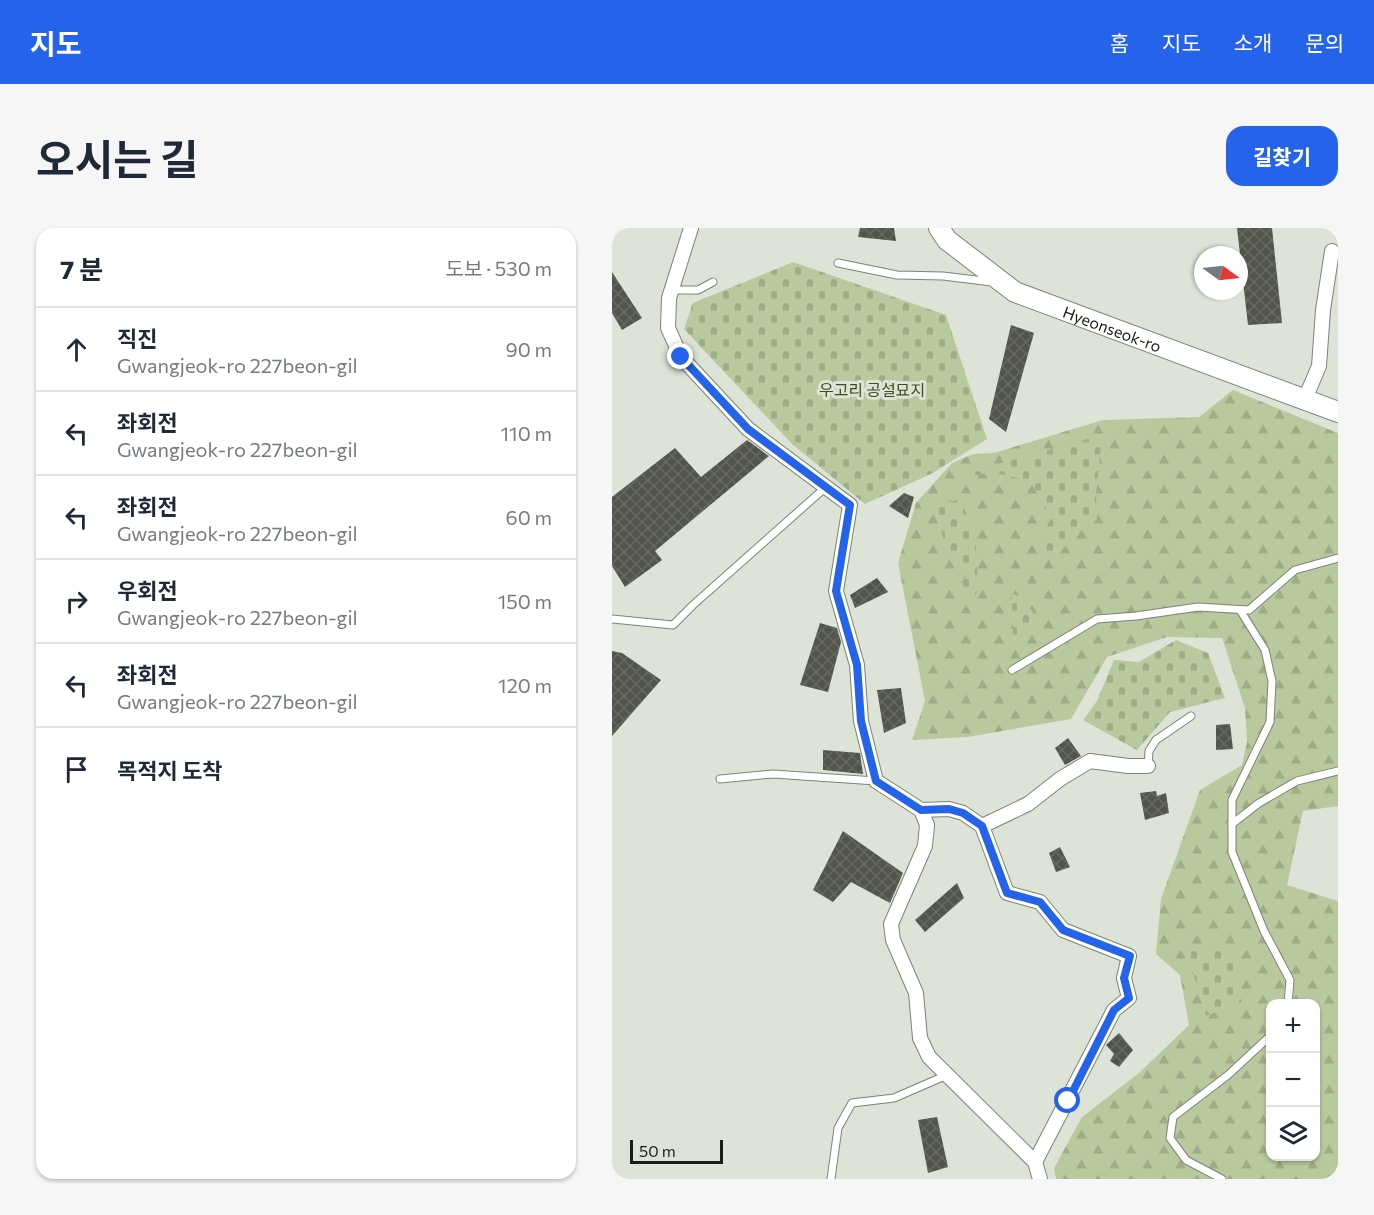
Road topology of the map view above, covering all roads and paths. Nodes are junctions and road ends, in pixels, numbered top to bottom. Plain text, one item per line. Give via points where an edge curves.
1 (691, 228) edge
2 (939, 228) edge
3 (1332, 251) dead end
4 (838, 263) dead end
5 (713, 282) dead end
6 (1004, 284) junction
7 (671, 290) junction
8 (1305, 399) junction
9 (1338, 412) edge
10 (826, 487) junction
11 (1338, 558) edge
12 (1240, 610) junction
13 (612, 619) edge
14 (1012, 670) dead end
15 (1191, 716) dead end
16 (1148, 766) joint
17 (1338, 771) edge
18 (720, 778) dead end
19 (876, 781) junction
20 (921, 810) junction
21 (1232, 824) junction
22 (982, 826) junction
23 (1288, 999) edge
24 (1266, 1040) edge
25 (947, 1075) junction
26 (1035, 1162) junction
27 (831, 1179) edge
28 (1040, 1179) edge
29 (1221, 1179) edge

1 - 7 street
2 - 6 street, Hyeonseok-ro via 947,240
3 - 8 street via 1319,366
4 - 6 lane via 897,275
5 - 7 lane via 698,290
6 - 8 street, Hyeonseok-ro via 1015,292
7 - 10 street via 668,328 681,357 748,429
8 - 9 street, Hyeonseok-ro
10 - 13 lane via 673,625
10 - 19 street via 850,505 836,591 857,665 861,721
11 - 12 lane via 1295,570 1249,610
12 - 14 lane via 1198,607 1097,619
12 - 21 lane via 1265,650 1272,681 1270,722 1232,800
15 - 16 lane via 1156,740 1149,751
16 - 22 street via 1090,761 1028,804
17 - 21 lane via 1297,781
18 - 19 lane via 773,774
19 - 20 street
20 - 22 street via 949,809
20 - 25 street via 927,825 925,846 891,924 893,940 916,993 920,1038 929,1057
21 - 23 lane via 1232,852 1264,931 1290,980
22 - 26 street via 1007,893 1040,902 1063,930 1130,956 1124,978 1129,998 1114,1010
24 - 29 lane via 1173,1117 1170,1138 1186,1160
25 - 26 street
25 - 27 lane via 894,1098 852,1103 838,1128
26 - 28 street

